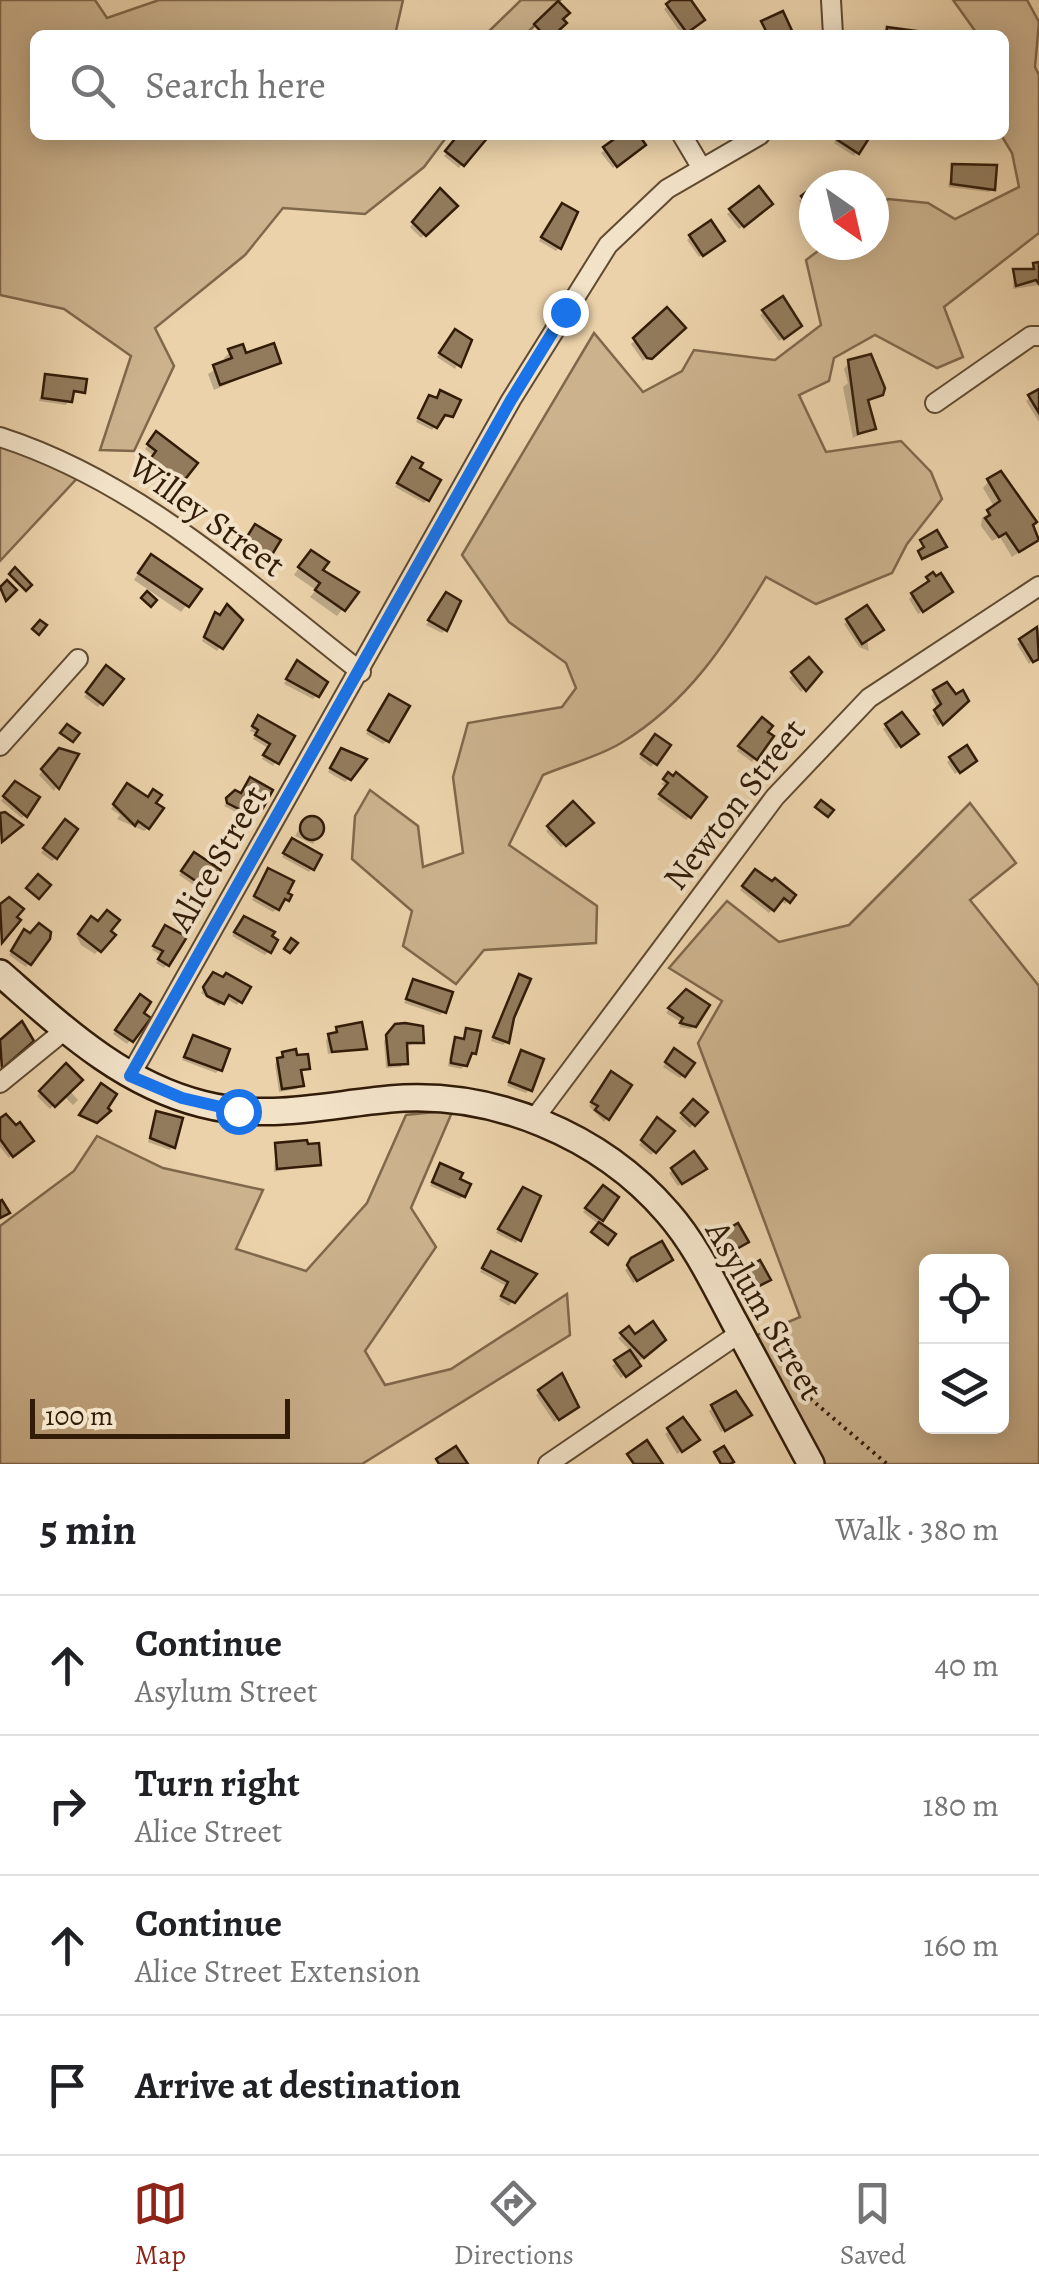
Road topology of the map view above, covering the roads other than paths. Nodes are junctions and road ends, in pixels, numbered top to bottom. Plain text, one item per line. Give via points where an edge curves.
1 (831, 0) edge
2 (832, 30) edge
3 (685, 140) edge
4 (751, 140) edge
5 (701, 168) junction
6 (1039, 336) edge
7 (935, 403) dead end
8 (0, 437) edge
9 (1039, 586) edge
10 (78, 659) dead end
11 (361, 672) junction
12 (0, 746) edge
13 (0, 973) edge
14 (65, 1030) junction
15 (130, 1076) junction
16 (0, 1083) edge
17 (534, 1120) junction
18 (740, 1334) junction
19 (548, 1464) edge
20 (811, 1464) edge

1 - 2 street
3 - 5 street
4 - 5 street, Alice Street
5 - 11 street, Alice Street via 635,215 608,246 511,400
6 - 7 street
8 - 11 street, Willey Street via 89,472 156,512
9 - 17 street, Newton Street via 843,720 775,797
10 - 12 street
11 - 15 street, Alice Street
13 - 14 street, Asylum Street
14 - 15 street, Asylum Street
14 - 16 street
15 - 17 street, Asylum Street via 238,1111 302,1112 419,1097
17 - 18 street, Asylum Street via 605,1157 669,1214
18 - 19 street
18 - 20 street, Asylum Street

